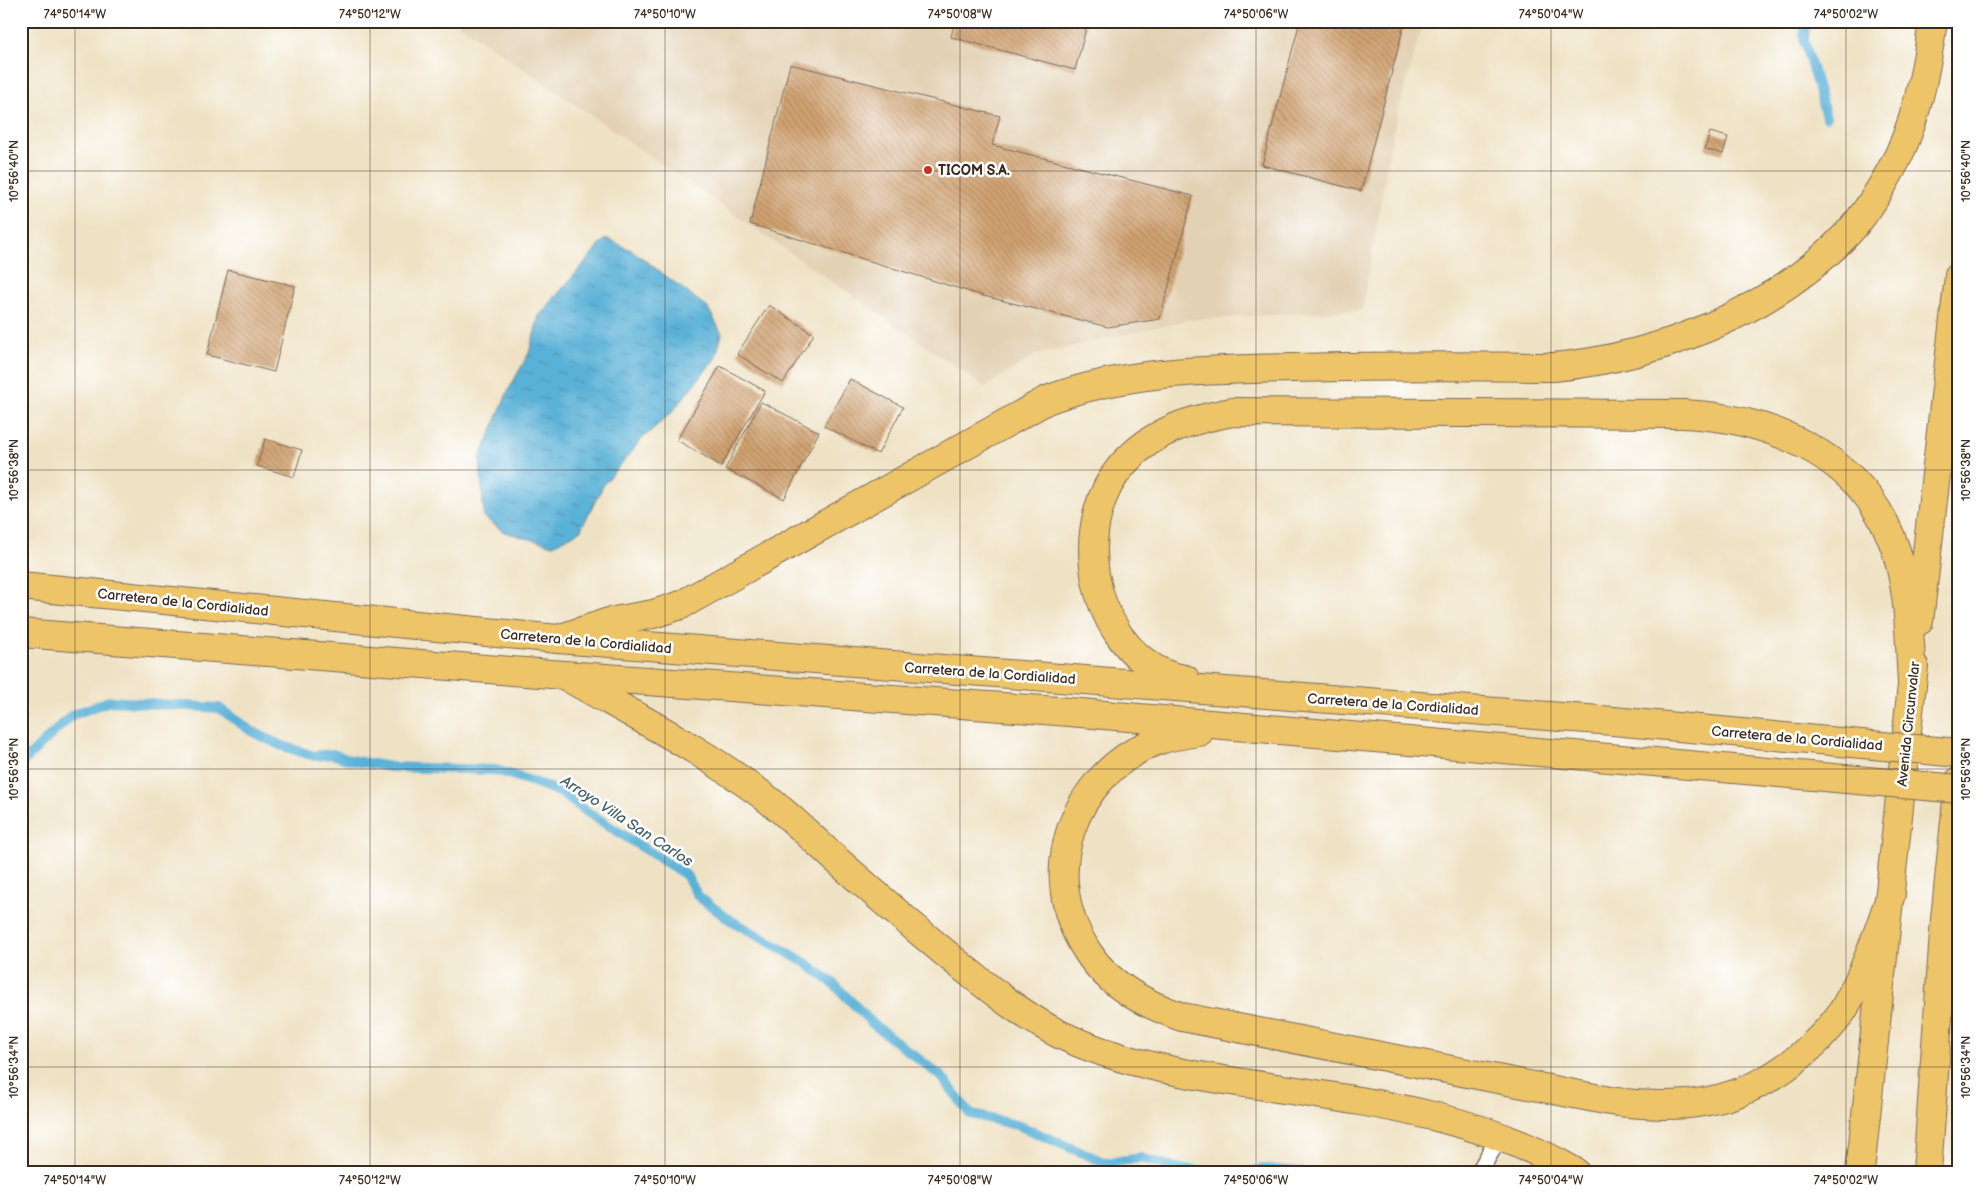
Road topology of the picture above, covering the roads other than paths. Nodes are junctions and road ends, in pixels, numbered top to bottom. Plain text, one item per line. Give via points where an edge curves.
1 (1933, 21) edge
2 (1959, 276) edge
3 (21, 586) edge
4 (21, 633) edge
5 (558, 639) junction
6 (564, 675) junction
7 (1912, 683) junction
8 (1245, 693) junction
9 (1246, 726) junction
10 (1959, 753) edge
11 (1959, 781) edge
12 (1959, 788) edge
13 (1890, 894) junction
14 (1945, 919) junction
15 (1959, 974) edge
16 (1500, 1136) junction
17 (1479, 1172) edge
18 (1575, 1172) edge
19 (1860, 1172) edge
20 (1927, 1172) edge

1 - 5 highway via 1912,116 1892,169 1849,233 1794,280 1748,308 1680,339 1601,361 1554,367 1191,370 1097,384 1047,400 681,605 654,614 609,622
2 - 7 highway, Avenida Circunvalar
3 - 5 highway, Carretera de la Cordialidad
4 - 6 highway
5 - 8 highway, Carretera de la Cordialidad
6 - 9 highway
6 - 16 highway via 678,741 766,799 942,951 1014,1006 1062,1035 1160,1068 1414,1111
7 - 8 highway via 1907,598 1892,538 1879,513 1847,474 1811,448 1783,435 1735,419 1693,415 1232,412 1188,422 1165,432 1144,444 1126,461 1104,494 1094,533 1094,554 1100,598 1108,617 1131,648 1149,665 1165,674
7 - 13 highway, Avenida Circunvalar
8 - 10 highway, Carretera de la Cordialidad, bridge via 1613,721
9 - 12 highway, bridge
9 - 13 highway via 1175,735 1154,742 1115,766 1099,780 1082,803 1065,850 1065,896 1088,952 1115,982 1137,998 1182,1017 1610,1101 1645,1106 1700,1104 1730,1097 1776,1075 1830,1028 1859,979
11 - 14 highway
13 - 19 highway, Avenida Circunvalar
14 - 15 highway
14 - 20 highway
16 - 17 lane
16 - 18 highway via 1529,1147

